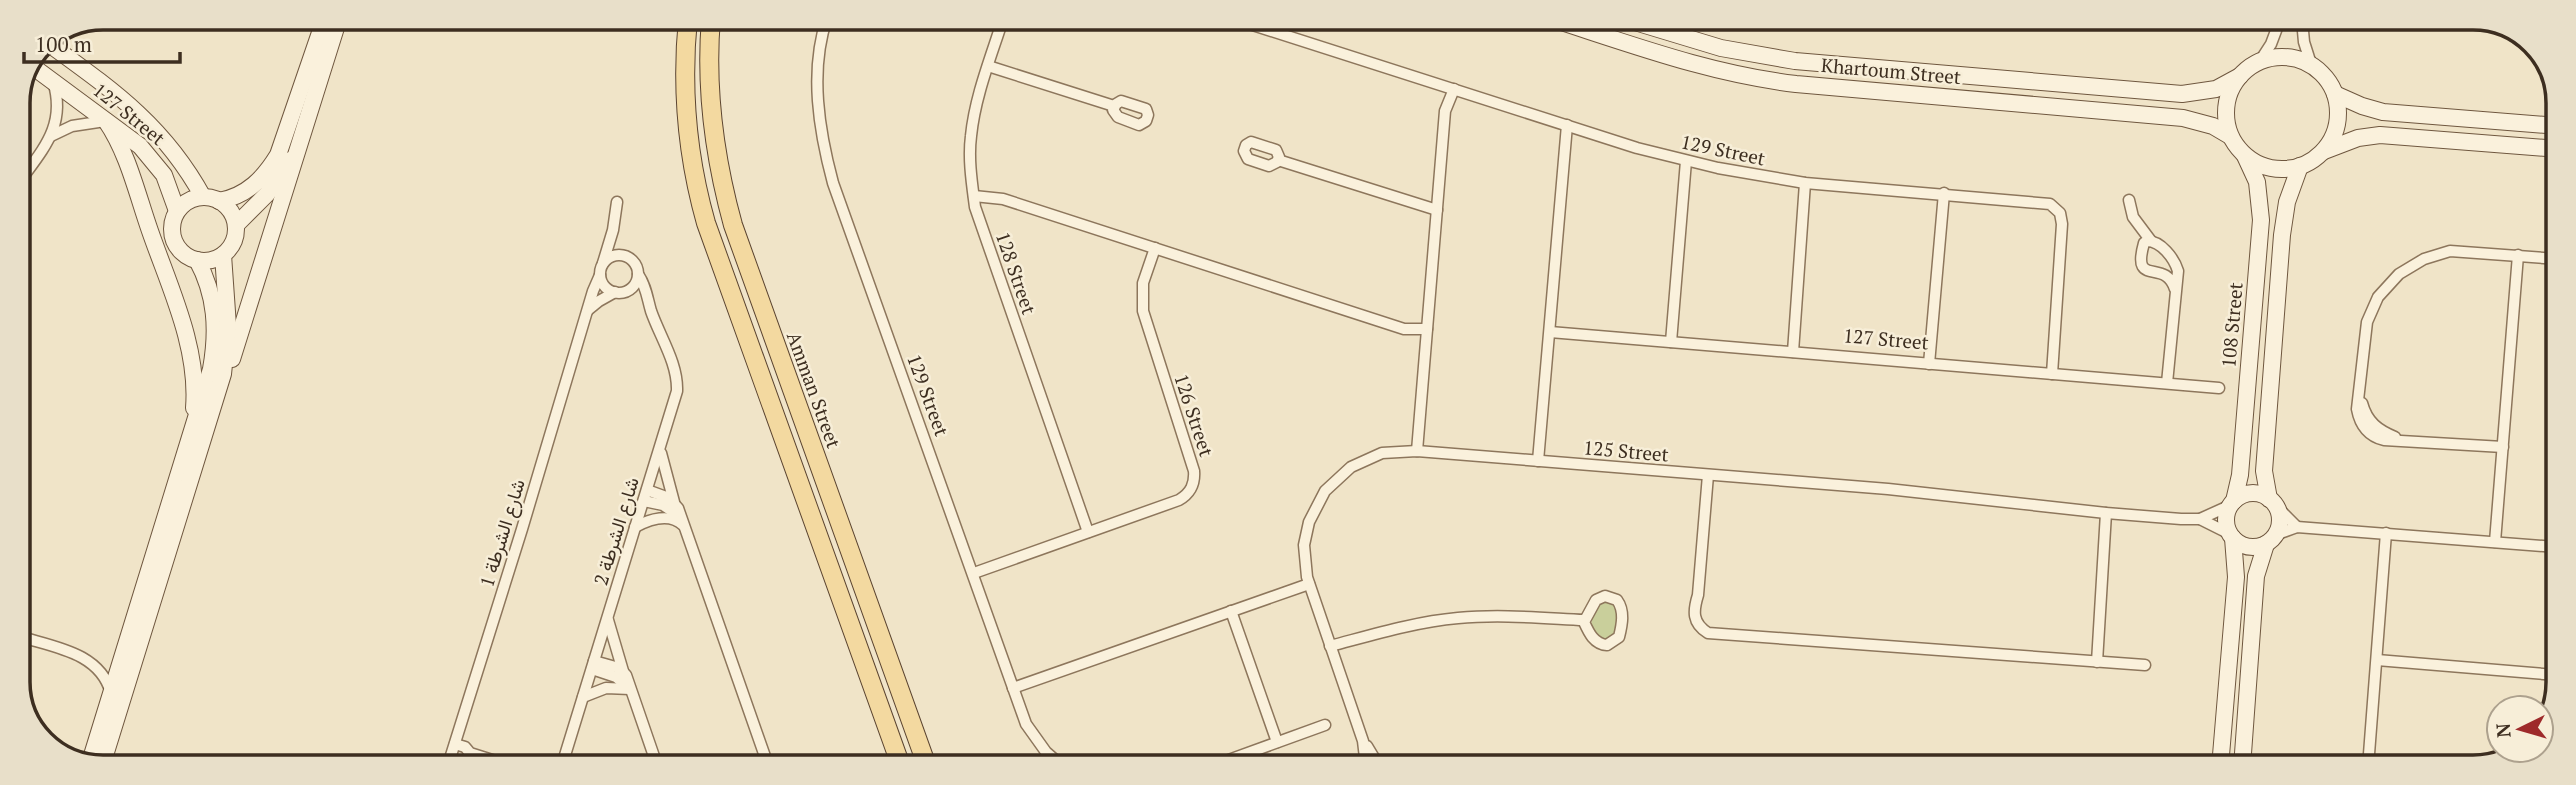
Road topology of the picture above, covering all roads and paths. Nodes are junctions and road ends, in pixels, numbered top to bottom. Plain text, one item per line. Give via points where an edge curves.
1 (321, 30) edge
2 (335, 30) edge
3 (687, 30) edge
4 (710, 30) edge
5 (823, 30) edge
6 (999, 30) edge
7 (1269, 30) edge
8 (1585, 30) edge
9 (1661, 30) edge
10 (2276, 30) edge
11 (2303, 30) edge
12 (55, 48) edge
13 (2260, 61) junction
14 (2311, 64) junction
15 (988, 66) junction
16 (38, 70) edge
17 (2239, 76) junction
18 (53, 81) junction
19 (1454, 89) junction
20 (2335, 94) junction
21 (1114, 107) dead end
22 (106, 121) junction
23 (1567, 125) junction
24 (2546, 125) edge
25 (51, 136) junction
26 (302, 136) junction
27 (2231, 136) junction
28 (2546, 148) edge
29 (2324, 151) junction
30 (2245, 156) junction
31 (1278, 160) dead end
32 (1686, 161) junction
33 (2300, 166) junction
34 (30, 167) edge
35 (1805, 183) junction
36 (1944, 193) junction
37 (974, 196) junction
38 (203, 197) junction
39 (2129, 200) dead end
40 (219, 201) junction
41 (617, 202) dead end
42 (1437, 210) junction
43 (177, 211) junction
44 (236, 225) junction
45 (613, 230) junction
46 (2151, 241) junction
47 (1155, 248) junction
48 (223, 255) junction
49 (622, 255) junction
50 (2518, 255) junction
51 (2546, 258) edge
52 (197, 260) junction
53 (603, 263) junction
54 (638, 274) junction
55 (600, 275) junction
56 (2175, 289) junction
57 (621, 292) junction
58 (650, 308) junction
59 (588, 310) junction
60 (1427, 329) junction
61 (1550, 332) junction
62 (1671, 342) junction
63 (1793, 352) junction
64 (1929, 364) junction
65 (223, 374) junction
66 (2052, 374) junction
67 (2167, 383) junction
68 (2218, 387) dead end
69 (192, 428) junction
70 (661, 446) junction
71 (2503, 447) junction
72 (1417, 451) junction
73 (1538, 461) junction
74 (1708, 475) junction
75 (645, 496) junction
76 (2233, 503) junction
77 (2272, 503) junction
78 (675, 504) junction
79 (2106, 513) junction
80 (2200, 519) junction
81 (682, 521) junction
82 (635, 527) junction
83 (2297, 527) junction
84 (1088, 532) junction
85 (2386, 533) junction
86 (2232, 536) junction
87 (2271, 539) junction
88 (2495, 542) junction
89 (2546, 546) edge
90 (974, 573) junction
91 (1309, 584) junction
92 (1231, 611) junction
93 (608, 617) junction
94 (1584, 620) junction
95 (30, 640) edge
96 (1330, 646) junction
97 (2377, 660) junction
98 (2097, 662) junction
99 (593, 665) junction
100 (2145, 666) dead end
101 (623, 671) junction
102 (2546, 674) edge
103 (1013, 688) junction
104 (630, 689) junction
105 (112, 694) junction
106 (583, 697) junction
107 (1325, 725) dead end
108 (1363, 741) junction
109 (1277, 742) junction
110 (451, 754) edge
111 (92, 755) edge
112 (105, 755) edge
113 (476, 755) edge
114 (565, 755) edge
115 (653, 755) edge
116 (764, 755) edge
117 (897, 755) edge
118 (923, 755) edge
119 (1049, 755) edge
120 (1242, 755) edge
121 (1365, 755) edge
122 (1372, 755) edge
123 (2221, 755) edge
124 (2243, 755) edge
125 (2369, 755) edge

1 - 40 street via 278,155 253,186
2 - 26 street
3 - 117 main road via 687,125 706,223
4 - 118 main road, Amman Street via 711,121 733,225
5 - 90 street, 129 Street via 817,73 828,164
6 - 15 street, 128 Street
7 - 19 street, 129 Street
8 - 27 street, Khartoum Street via 1750,78 2183,118
9 - 17 street, Khartoum Street via 1721,48 1818,64 2182,94 2216,89
10 - 13 street
11 - 14 street
12 - 38 street, 127 Street via 148,121 176,153
13 - 14 street via 2286,57
13 - 17 street
14 - 20 street
15 - 21 street
15 - 37 street, 128 Street via 970,139
16 - 18 street, 127 Street
17 - 27 street via 2226,111
18 - 22 street, 127 Street
18 - 25 street via 58,109
19 - 23 street, 129 Street
19 - 42 street via 1445,111
20 - 24 street via 2383,112
20 - 29 street via 2336,130
22 - 25 street via 72,126
22 - 43 street, 127 Street via 153,160 164,175
22 - 69 street via 128,165 183,327 195,390
23 - 32 street, 129 Street
23 - 61 street
25 - 34 street
26 - 44 street via 276,182
26 - 65 street via 236,349
27 - 30 street
28 - 29 street via 2391,135 2358,138
29 - 33 street
30 - 33 street via 2271,168
30 - 76 street, 108 Street via 2257,182 2261,220 2240,475
31 - 42 street
32 - 35 street, 129 Street
32 - 62 street
33 - 77 street via 2282,234 2264,471
35 - 36 street, 129 Street
35 - 63 street
36 - 64 street
36 - 66 street, 129 Street via 2045,202 2060,213
37 - 47 street via 1003,199
37 - 84 street, 128 Street via 977,217
38 - 40 street
38 - 43 street via 193,198
39 - 46 street via 2133,217
40 - 44 street via 229,209
41 - 45 street
42 - 60 street
43 - 52 street via 174,241 179,250
44 - 48 street via 234,242
45 - 49 street
45 - 53 street
46 - 56 street via 2175,262
46 - 56 street via 2144,243 2141,266 2167,276
47 - 60 street via 1404,329
47 - 84 street, 126 Street via 1143,283 1144,323 1194,482 1179,500
48 - 52 street
48 - 65 street via 228,327
49 - 53 street
49 - 54 street via 632,260
50 - 51 street
50 - 71 street
50 - 71 street via 2440,253 2390,282 2367,322 2361,393 2364,412 2372,423 2404,440
52 - 69 street via 211,294 215,333 211,369
53 - 55 street
54 - 57 street via 635,284
54 - 58 street, شارع الشرطة 2
55 - 57 street via 606,288
55 - 59 street, شارع الشرطة 1
56 - 67 street
57 - 58 street
57 - 59 street
58 - 70 street, شارع الشرطة 2 via 677,385
59 - 110 street, شارع الشرطة 1
60 - 72 street
61 - 62 street, 127 Street
61 - 73 street
62 - 63 street, 127 Street
63 - 64 street, 127 Street
64 - 66 street, 127 Street
65 - 112 street
66 - 67 street, 127 Street
67 - 68 street, 127 Street
69 - 105 street
70 - 75 street, شارع الشرطة 2
70 - 78 street
71 - 88 street
72 - 73 street, 125 Street
72 - 91 street, 125 Street via 1371,457 1342,474 1325,491 1306,533
73 - 74 street, 125 Street
74 - 79 street, 125 Street
74 - 98 street via 1698,595 1701,615 1713,628 1734,634
75 - 78 street via 669,498
75 - 81 street
75 - 82 street, شارع الشرطة 2
76 - 77 street via 2255,494
76 - 80 street, 125 Street
76 - 86 street via 2226,522
77 - 83 street
77 - 87 street via 2279,524
78 - 81 street
79 - 80 street, 125 Street
79 - 98 street
80 - 86 street, 125 Street
81 - 82 street via 659,519
81 - 116 street
82 - 93 street, شارع الشرطة 2
83 - 85 street
83 - 87 street
84 - 90 street, 126 Street
85 - 88 street
85 - 97 street
86 - 87 street via 2245,546
86 - 123 street via 2236,576
87 - 124 street via 2256,576
88 - 89 street
90 - 103 street, 129 Street
91 - 92 street
91 - 96 street, 125 Street
92 - 103 street
92 - 109 street
93 - 99 street, شارع الشرطة 2
93 - 101 street
94 - 94 street via 1593,639 1611,644 1619,637 1622,607 1613,597 1600,597
94 - 96 street via 1459,618
95 - 105 street via 90,660 104,673
96 - 108 street, 125 Street
97 - 102 street
97 - 125 street
98 - 100 street
99 - 101 street
99 - 104 street
99 - 106 street, شارع الشرطة 2
101 - 104 street
103 - 119 street, 129 Street via 1032,734
104 - 106 street via 606,688
104 - 115 street
105 - 111 street
106 - 114 street, شارع الشرطة 2
107 - 109 street
108 - 121 street, 125 Street
108 - 122 street, 125 Street
109 - 120 street
110 - 113 street via 466,747

